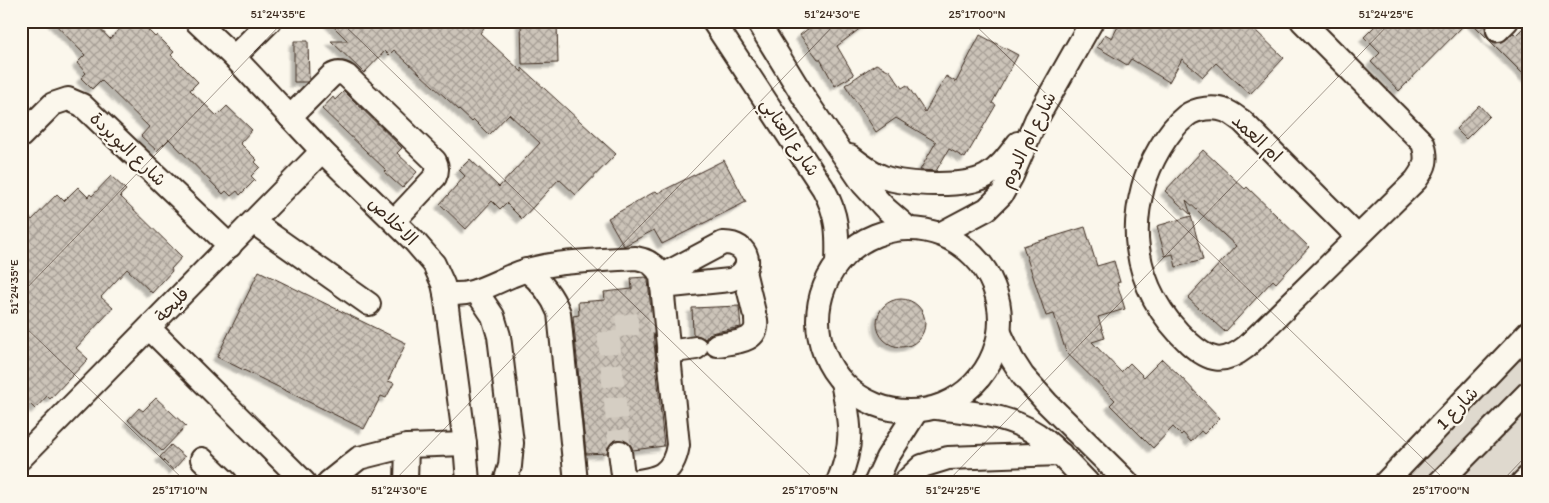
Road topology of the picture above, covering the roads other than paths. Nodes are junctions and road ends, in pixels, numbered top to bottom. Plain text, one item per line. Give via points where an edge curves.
1 (196, 21) edge
2 (270, 21) edge
3 (713, 21) edge
4 (757, 21) edge
5 (1092, 21) edge
6 (1316, 26) edge
7 (234, 58) junction
8 (290, 117) junction
9 (1036, 120) junction
10 (21, 136) edge
11 (839, 146) junction
12 (322, 151) junction
13 (394, 221) junction
14 (253, 222) junction
15 (908, 228) junction
16 (940, 234) junction
17 (1358, 237) junction
18 (230, 246) junction
19 (837, 264) junction
20 (526, 270) junction
21 (744, 271) junction
22 (662, 281) junction
23 (476, 291) junction
24 (445, 293) junction
25 (368, 304) dead end
26 (149, 328) junction
27 (1000, 333) junction
28 (1528, 333) edge
29 (668, 352) junction
30 (842, 382) junction
31 (1528, 393) edge
32 (927, 410) junction
33 (1528, 410) edge
34 (1481, 441) junction
35 (465, 444) junction
36 (407, 446) junction
37 (620, 452) tunnel mouth
38 (1061, 454) junction
39 (21, 458) edge
40 (202, 459) dead end
41 (1528, 477) edge
42 (226, 482) edge
43 (304, 482) edge
44 (329, 482) edge
45 (406, 482) edge
46 (468, 482) edge
47 (505, 482) edge
48 (576, 482) edge
49 (624, 482) edge
50 (630, 482) edge
51 (838, 482) edge
52 (876, 482) edge
53 (905, 482) edge
54 (1086, 482) edge
55 (1128, 482) edge
56 (1386, 482) edge
57 (1440, 482) edge
58 (1523, 482) edge

1 - 7 street, الاخلاص
2 - 7 street
3 - 19 street, شارع العنابي via 832,202 838,235
4 - 11 street, شارع العنابي via 805,99
5 - 9 street, شارع ام الدوم
6 - 17 street, ام العمد via 1423,143 1426,156 1424,169 1416,180
7 - 8 street, الاخلاص
8 - 12 street, الاخلاص
8 - 13 street via 331,76 342,73 435,161 438,172 435,177
9 - 11 street via 996,169 967,183 904,181 881,176
9 - 16 street, شارع ام الدوم via 1002,194 987,209
10 - 18 street, شارع البويردة via 52,104 68,100 82,105
11 - 15 street, شارع العنابي via 863,184
12 - 13 street, الاخلاص
12 - 14 street, فليحة
13 - 24 street, الاخلاص via 434,264
14 - 18 street, فليحة
14 - 25 street
15 - 16 street
15 - 19 street via 881,233 856,245
16 - 27 street via 958,243 988,272 1001,312
17 - 17 street, ام العمد via 1246,347 1235,356 1222,359 1208,357 1197,350 1174,329 1156,304 1144,276 1137,247 1137,216 1143,186 1157,153 1187,115 1205,108 1225,110 1242,121
18 - 26 street, فليحة
19 - 30 street via 819,303 818,324 821,345
20 - 22 street via 636,258 654,265
20 - 23 street
20 - 48 street via 549,293 559,313
21 - 22 street via 730,280
21 - 22 street via 747,262 740,246 723,243
21 - 29 street via 755,316 757,329 754,335 749,339
22 - 29 street via 660,322
23 - 24 street via 461,295
23 - 47 street via 493,316 499,336 512,443
24 - 35 street, الاخلاص
26 - 39 street, فليحة
26 - 43 street
27 - 32 street via 995,353 972,387 956,399
27 - 55 street via 1012,359 1047,403
28 - 56 street, شارع 1
29 - 50 street via 677,456 672,466 660,476
30 - 32 street via 858,396 876,405 896,411
30 - 51 street via 850,431 849,449
31 - 34 street
32 - 38 street via 986,414 1007,419 1033,432
32 - 52 street via 887,458
33 - 34 street via 1509,426
34 - 57 street
35 - 36 street
35 - 46 street, الاخلاص
36 - 44 street via 360,458
36 - 45 street
37 - 49 street
38 - 53 street via 948,458 922,466
38 - 54 street
40 - 42 street
41 - 58 street

